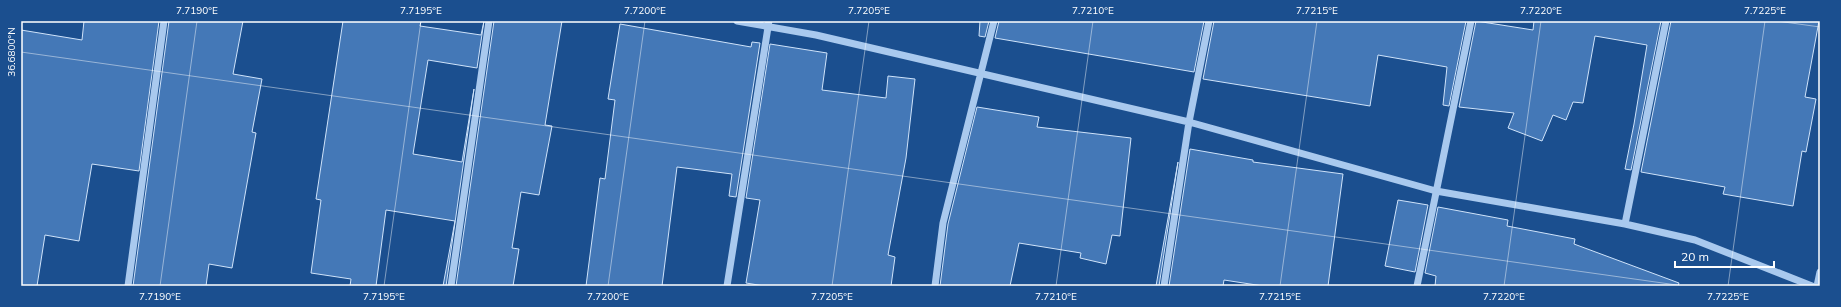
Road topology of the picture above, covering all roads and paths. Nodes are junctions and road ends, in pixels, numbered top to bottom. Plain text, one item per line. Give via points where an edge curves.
1 (164, 21) edge
2 (489, 21) edge
3 (737, 21) edge
4 (994, 21) edge
5 (1209, 21) edge
6 (1471, 21) edge
7 (1666, 21) edge
8 (768, 24) edge
9 (982, 74) junction
10 (1189, 122) junction
11 (1436, 191) junction
12 (1625, 224) junction
13 (1820, 272) edge
14 (128, 286) edge
15 (451, 286) edge
16 (727, 286) edge
17 (935, 286) edge
18 (1164, 286) edge
19 (1417, 286) edge
20 (1812, 286) edge
21 (1817, 286) edge

1 - 14 street
2 - 15 street
3 - 8 street
4 - 9 street
5 - 10 street
6 - 11 street
7 - 12 street
8 - 9 street
8 - 16 street
9 - 10 street
9 - 17 street via 943,223
10 - 11 street
10 - 18 street
11 - 12 street
11 - 19 street
12 - 20 street via 1695,240
13 - 21 street

